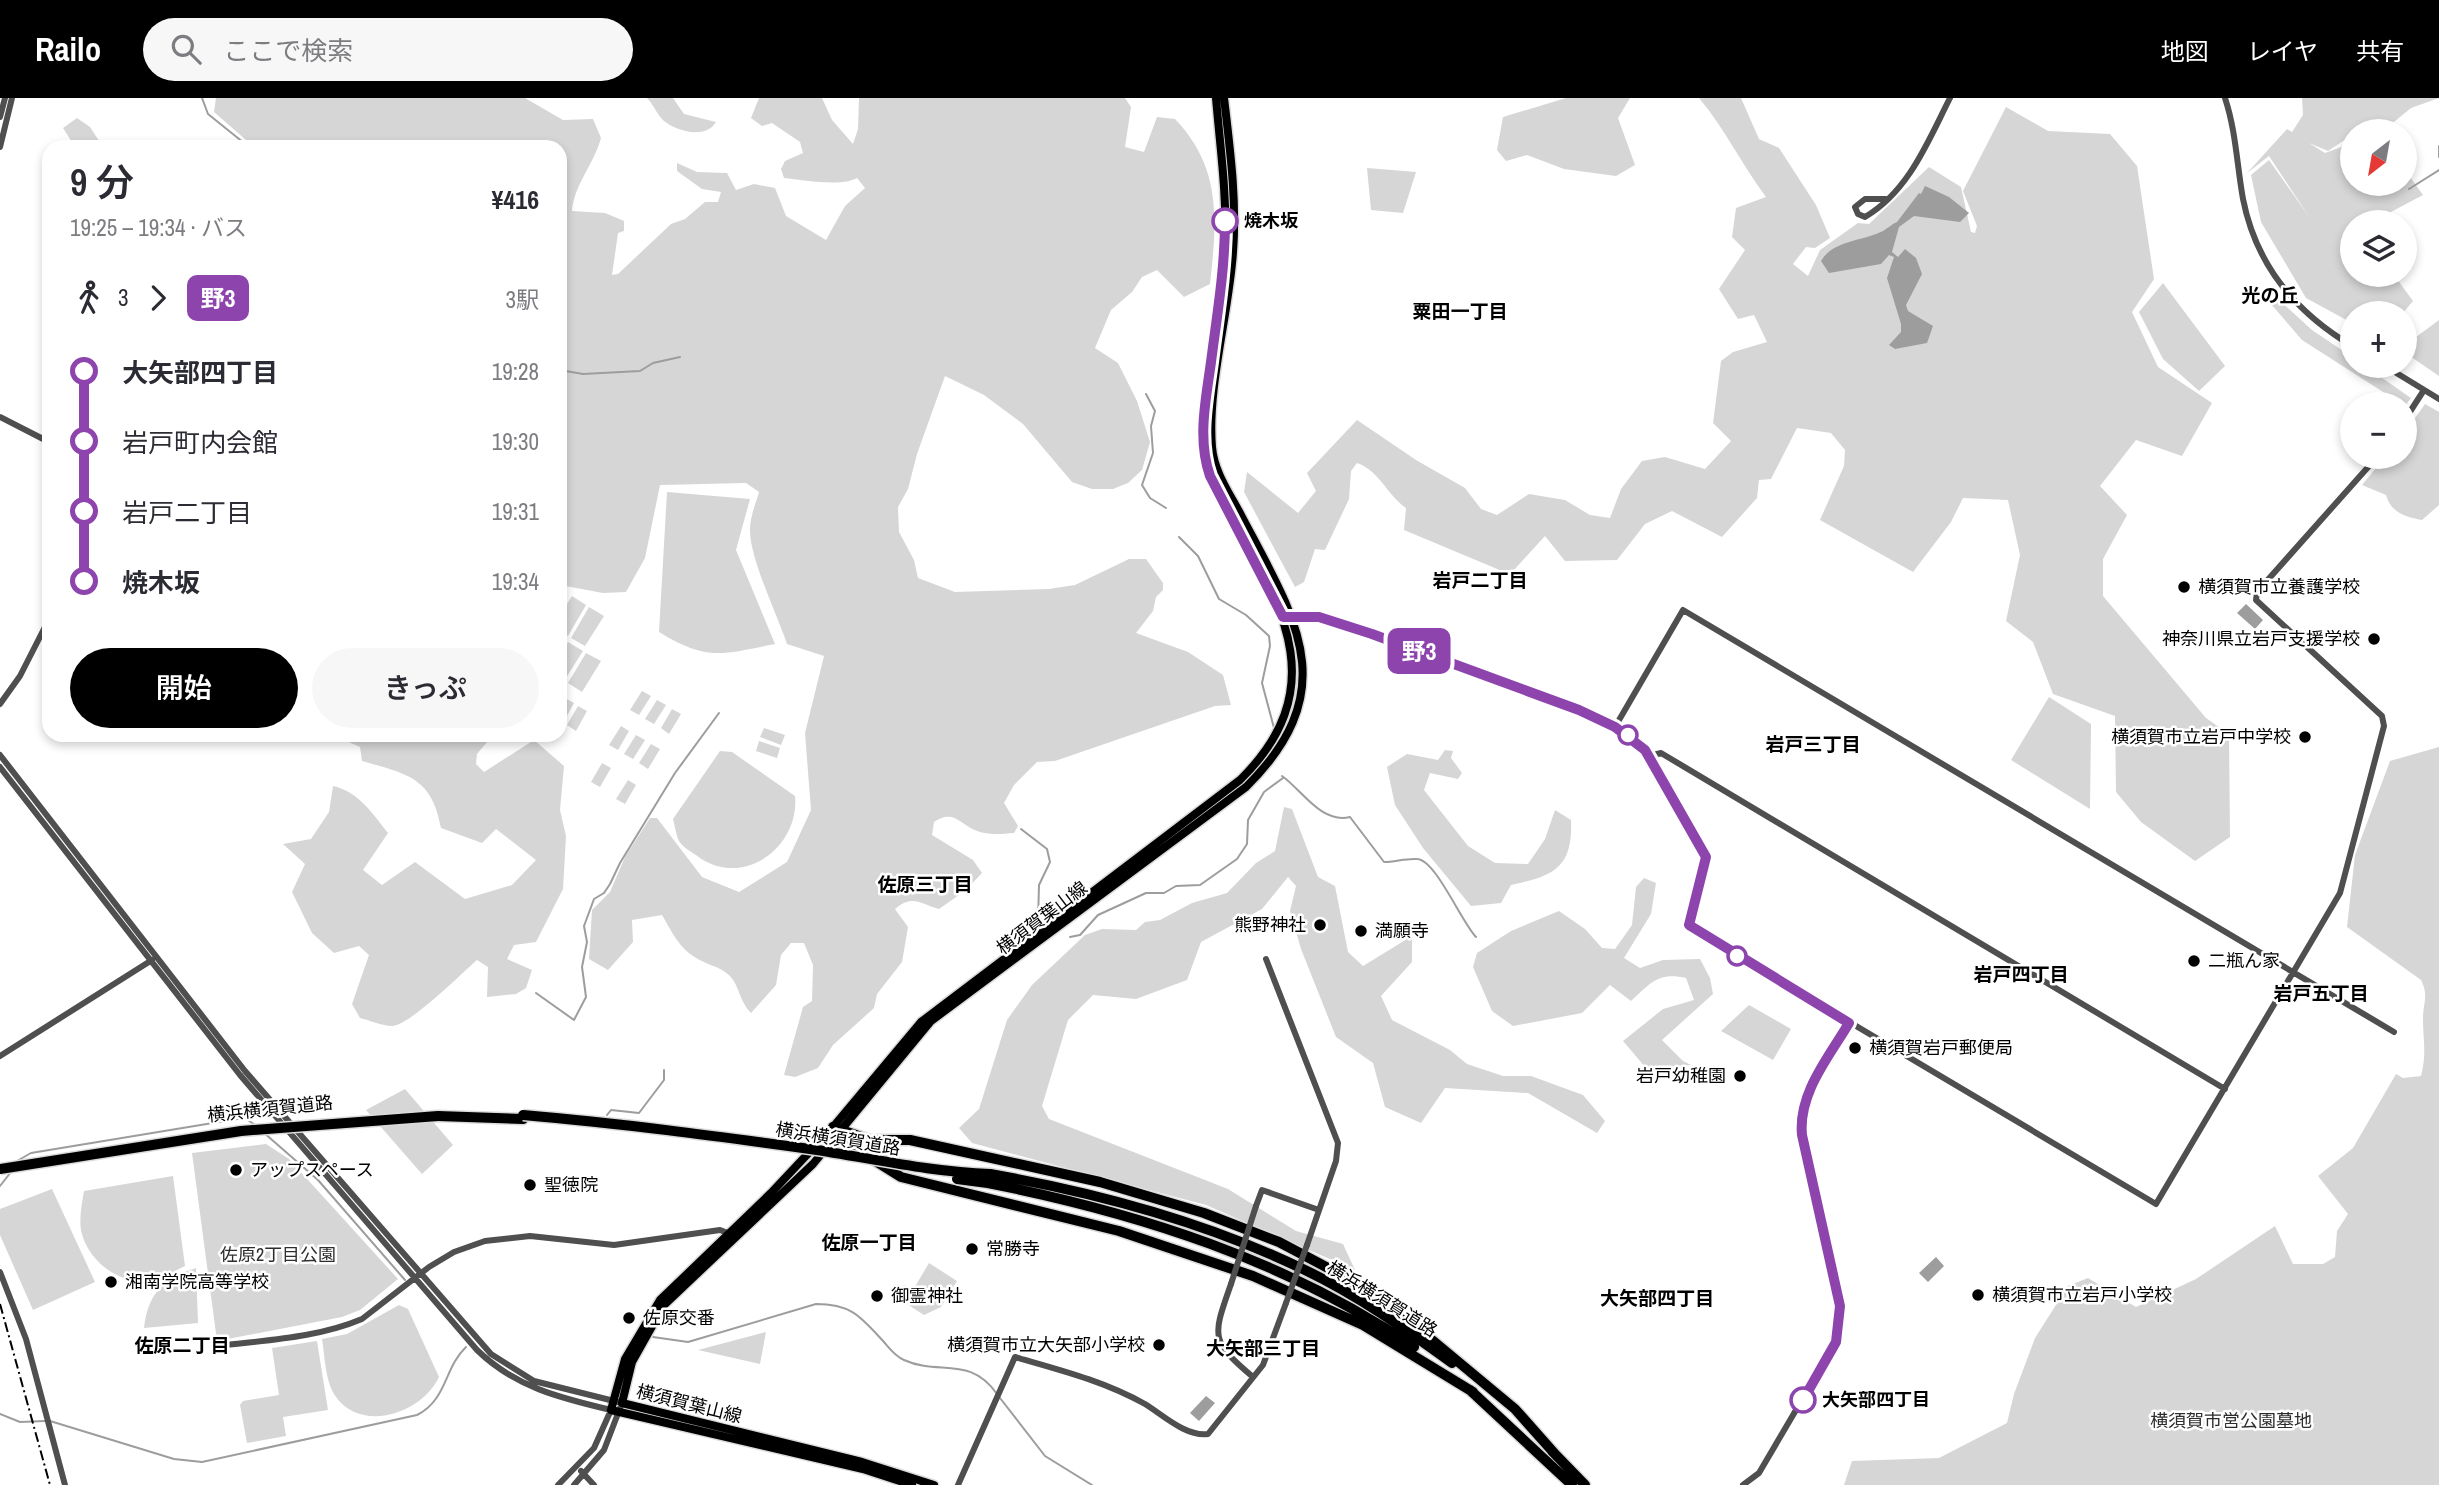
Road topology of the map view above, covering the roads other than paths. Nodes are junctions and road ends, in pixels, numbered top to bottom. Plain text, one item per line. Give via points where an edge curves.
1 (5, 98) edge
2 (12, 98) edge
3 (1216, 98) edge
4 (1224, 98) edge
5 (1950, 98) edge
6 (2225, 98) edge
7 (0, 117) edge
8 (0, 147) edge
9 (1885, 199) dead end
10 (2340, 338) edge
11 (2404, 378) edge
12 (2424, 390) junction
13 (2439, 399) edge
14 (2417, 401) edge
15 (0, 417) edge
16 (42, 438) edge
17 (2366, 469) edge
18 (1293, 616) junction
19 (1283, 617) junction
20 (42, 632) edge
21 (0, 704) edge
22 (1615, 727) junction
23 (0, 755) edge
24 (1649, 756) junction
25 (0, 767) edge
26 (1266, 959) dead end
27 (154, 960) junction
28 (2294, 972) junction
29 (1849, 1023) junction
30 (2394, 1032) dead end
31 (0, 1056) edge
32 (2225, 1088) junction
33 (838, 1131) junction
34 (0, 1167) edge
35 (989, 1178) junction
36 (1320, 1210) junction
37 (728, 1233) junction
38 (0, 1272) edge
39 (417, 1275) junction
40 (218, 1346) dead end
41 (1253, 1377) junction
42 (1473, 1392) junction
43 (616, 1407) junction
44 (1555, 1454) junction
45 (577, 1467) junction
46 (583, 1474) junction
47 (1579, 1484) edge
48 (65, 1485) edge
49 (558, 1485) edge
50 (574, 1485) edge
51 (594, 1485) edge
52 (912, 1485) edge
53 (934, 1485) edge
54 (958, 1485) edge
55 (1743, 1485) edge

1 - 7 street
2 - 8 street
3 - 19 main road, 横須賀葉山線 via 1225,242 1204,453 1210,476
4 - 18 main road, 横須賀葉山線 via 1234,250 1214,400 1213,455
5 - 9 street via 1923,154
6 - 10 street via 2244,201 2260,251 2290,298
11 - 12 street
12 - 13 street
12 - 14 street
15 - 16 street
17 - 28 street via 2257,593 2256,600 2382,716 2384,726 2340,893
18 - 19 street
18 - 22 street via 1319,617 1372,634
18 - 33 main road, 横須賀葉山線 via 1303,650 1302,687 1294,721 1268,764 1234,797 937,1016
19 - 33 main road, 横須賀葉山線 via 1293,657 1291,694 1279,732 1256,764 932,1012
20 - 21 street
22 - 24 street
22 - 28 street via 1683,610
23 - 27 street
24 - 29 street via 1706,857 1689,925
24 - 32 street via 1661,753
25 - 27 street
26 - 36 street via 1338,1143
27 - 31 street
27 - 39 street via 247,1084
28 - 30 street
28 - 32 street
29 - 32 street via 2156,1204
29 - 55 street via 1815,1079 1801,1114 1840,1306 1840,1333 1759,1473
33 - 37 main road, 横須賀葉山線
33 - 42 highway via 901,1177 1119,1231 1253,1276 1363,1325
33 - 43 main road, 横須賀葉山線 via 797,1180 664,1305 632,1362
33 - 44 highway via 870,1140 916,1141 1100,1182 1183,1206 1279,1242 1345,1277 1408,1320 1516,1409
34 - 35 highway, 横浜横須賀道路, bridge via 239,1127 463,1112 596,1121
35 - 42 highway, 横浜横須賀道路 via 1151,1223 1258,1261 1365,1316
35 - 44 highway, 横浜横須賀道路 via 1122,1204 1251,1246 1309,1272 1382,1314 1455,1365
36 - 41 street, bridge via 1263,1365
36 - 41 street, bridge via 1262,1190 1218,1323 1222,1349
37 - 39 street via 720,1230 614,1245 507,1238 466,1247
37 - 43 main road, 横須賀葉山線 via 672,1286 648,1316 625,1359
38 - 48 street via 26,1339
39 - 40 street via 349,1325
39 - 43 street via 503,1364 545,1385
41 - 54 street via 1212,1431 1197,1435 1118,1390 1015,1357
42 - 47 highway, 横浜横須賀道路
43 - 45 street via 594,1448
43 - 46 street via 604,1450
43 - 52 main road, 横須賀葉山線
43 - 53 main road, 横須賀葉山線 via 862,1462
44 - 47 highway, 横浜横須賀道路
45 - 46 street
45 - 49 street
46 - 50 street
46 - 51 street

